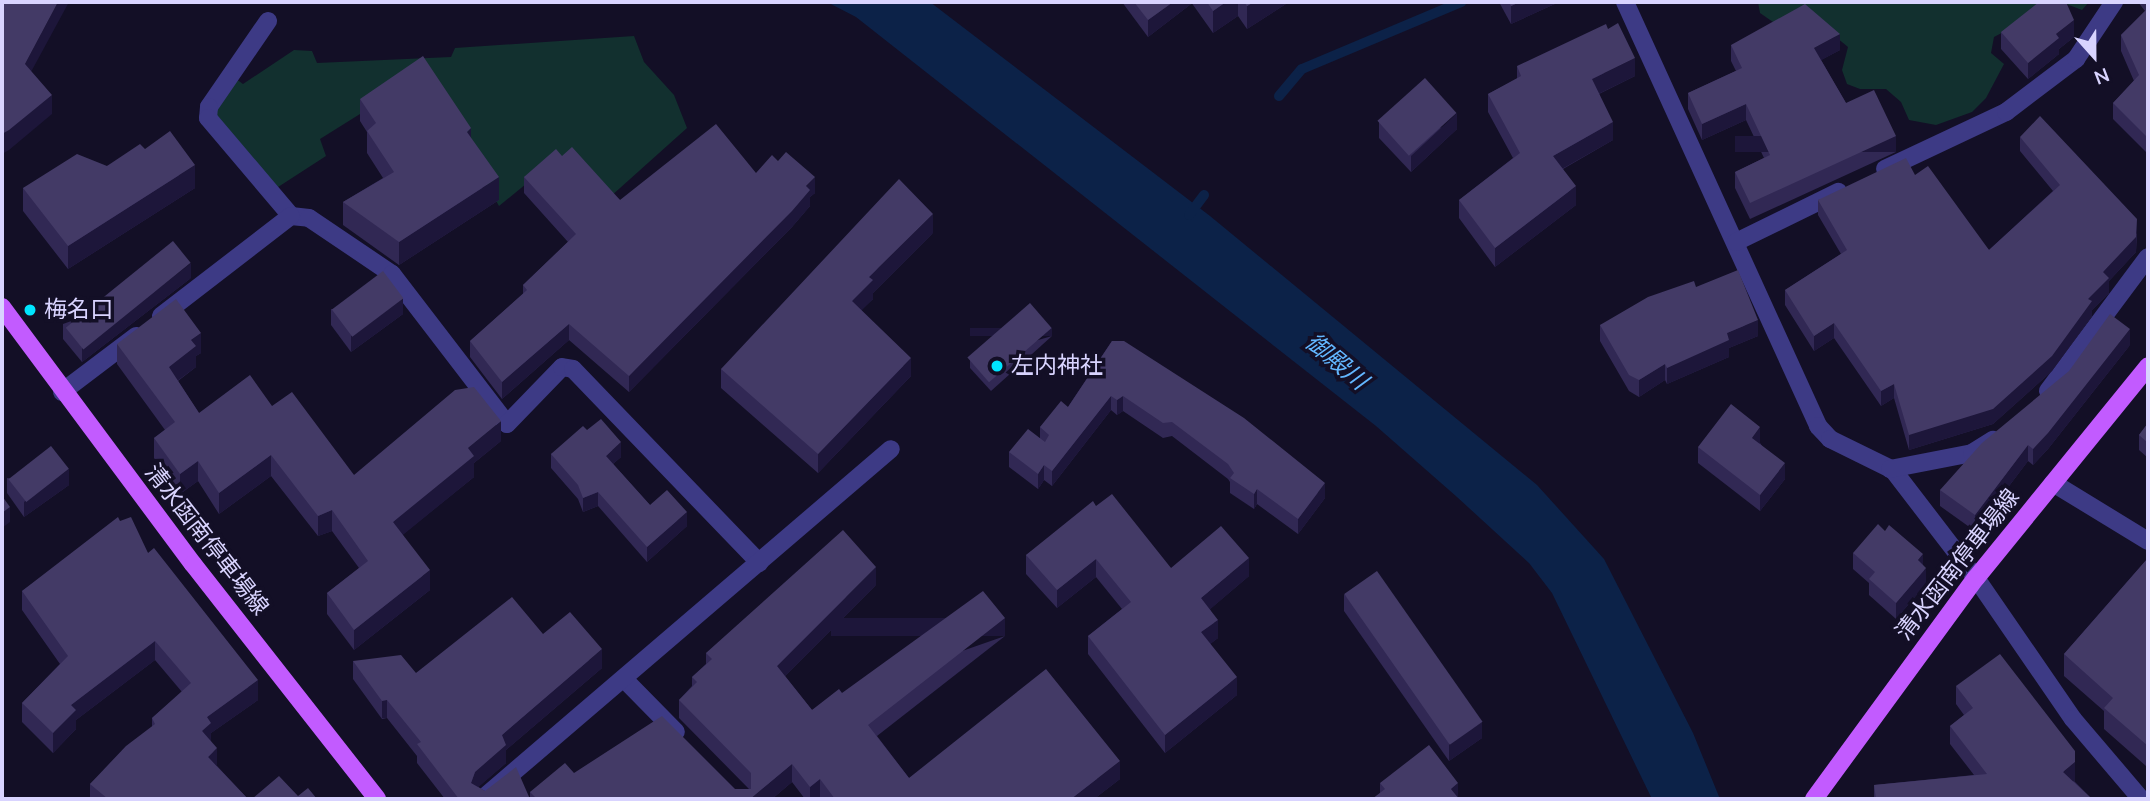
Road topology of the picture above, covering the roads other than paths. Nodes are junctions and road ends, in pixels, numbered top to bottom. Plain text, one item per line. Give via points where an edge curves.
1 (1625, 2) edge
2 (2114, 2) edge
3 (268, 21) dead end
4 (291, 216) junction
5 (1736, 242) junction
6 (2148, 257) edge
7 (2, 307) edge
8 (2148, 366) edge
9 (62, 392) junction
10 (2032, 407) edge
11 (2003, 431) edge
12 (891, 449) dead end
13 (1890, 469) junction
14 (2053, 483) junction
15 (2148, 541) edge
16 (760, 563) junction
17 (1976, 578) junction
18 (624, 680) junction
19 (690, 746) edge
20 (377, 799) edge
21 (482, 799) edge
22 (1814, 799) edge
23 (2141, 799) edge

1 - 5 street
2 - 5 street via 2076,59 2006,112
3 - 4 street via 209,107 208,118
4 - 9 street
4 - 16 street via 309,218 392,274 507,424 562,367 573,369
5 - 13 street via 1818,426 1830,439
6 - 10 street via 2061,379
7 - 9 main road, 清水函南停車場線
8 - 14 main road, 清水函南停車場線
9 - 20 main road, 清水函南停車場線
11 - 13 street via 1972,453
12 - 16 street
13 - 17 street
14 - 15 street
14 - 17 main road, 清水函南停車場線
16 - 18 street
17 - 22 main road, 清水函南停車場線
17 - 23 street via 2073,719
18 - 19 street
18 - 21 street

